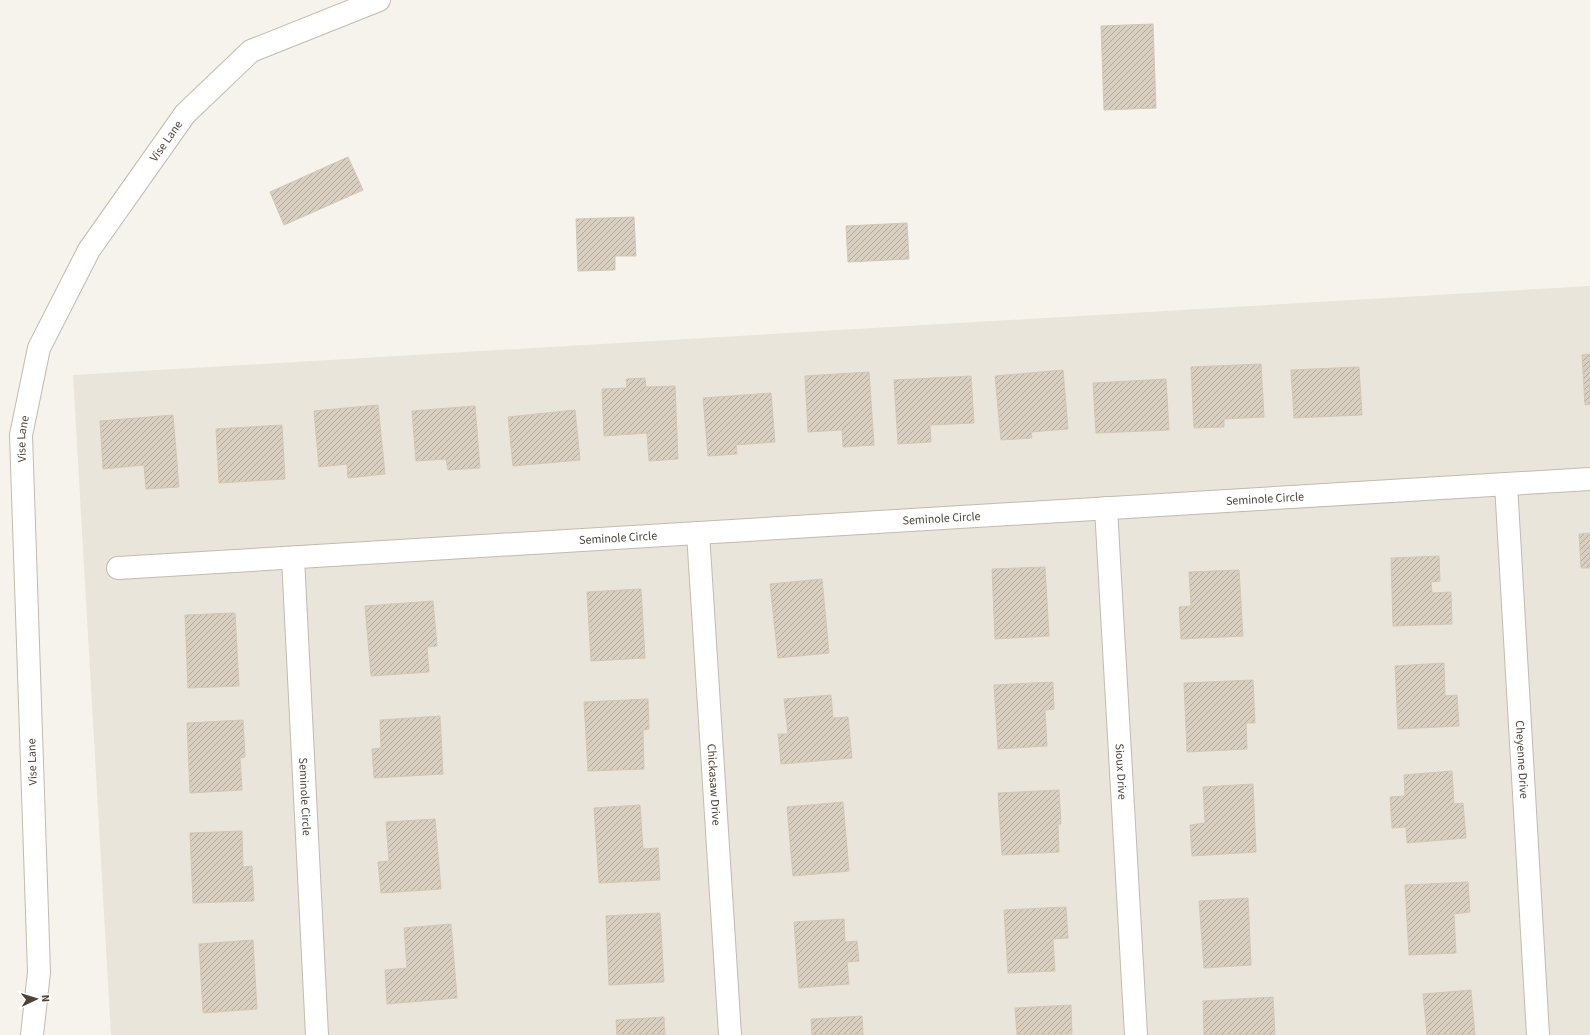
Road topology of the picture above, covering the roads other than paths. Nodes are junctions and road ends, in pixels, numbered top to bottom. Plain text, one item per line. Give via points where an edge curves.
1 (379, 0) edge
2 (1590, 479) edge
3 (1506, 484) junction
4 (1106, 508) junction
5 (698, 533) junction
6 (293, 558) junction
7 (118, 568) dead end
8 (32, 1035) edge
9 (317, 1035) edge
10 (730, 1035) edge
11 (1136, 1035) edge
12 (1538, 1035) edge

1 - 8 street, Vise Lane via 251,51 185,114 88,250 39,348 20,435 40,972
2 - 3 street, Seminole Circle
3 - 4 street, Seminole Circle
3 - 12 street, Cheyenne Drive
4 - 5 street, Seminole Circle
4 - 11 street, Sioux Drive
5 - 6 street, Seminole Circle
5 - 10 street, Chickasaw Drive
6 - 7 street, Seminole Circle
6 - 9 street, Seminole Circle

